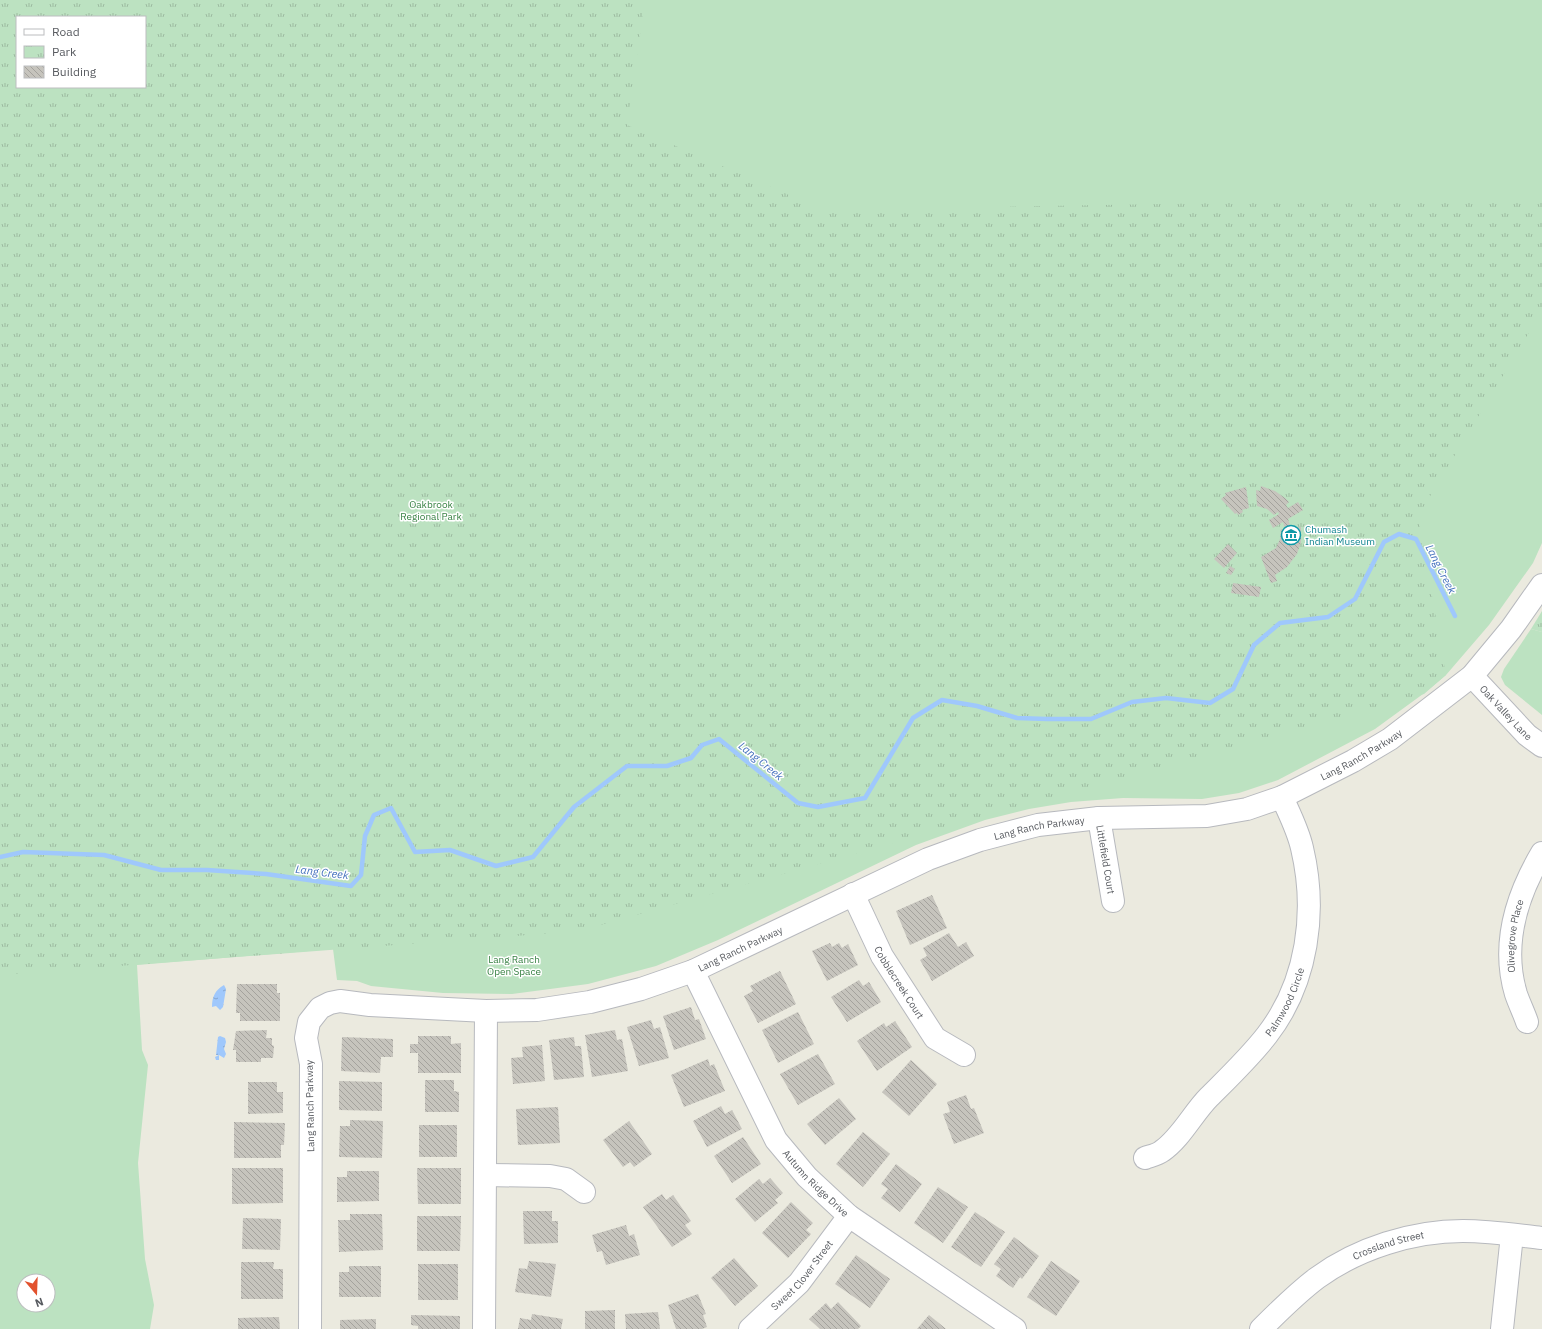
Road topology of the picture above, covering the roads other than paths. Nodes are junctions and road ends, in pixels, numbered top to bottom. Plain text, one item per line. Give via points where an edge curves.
1 (1542, 585) edge
2 (1472, 676) junction
3 (1542, 746) edge
4 (1282, 797) junction
5 (1099, 818) junction
6 (1542, 853) edge
7 (854, 894) junction
8 (1113, 901) dead end
9 (693, 971) junction
10 (486, 1011) junction
11 (1527, 1022) dead end
12 (964, 1055) dead end
13 (1145, 1158) dead end
14 (486, 1175) junction
15 (584, 1192) dead end
16 (849, 1216) junction
17 (1512, 1235) junction
18 (1542, 1238) edge
19 (310, 1329) edge
20 (484, 1329) edge
21 (750, 1329) edge
22 (1015, 1329) edge
23 (1261, 1329) edge
24 (1502, 1329) edge

1 - 2 street, Lang Ranch Parkway via 1512,629
2 - 3 street, Oak Valley Lane via 1527,735
2 - 4 street, Lang Ranch Parkway via 1390,739
4 - 5 street, Lang Ranch Parkway via 1247,809 1207,816
4 - 13 street, Palmwood Circle via 1301,846 1309,892 1308,935 1296,981 1283,1010 1268,1034 1200,1106 1177,1136 1161,1152
5 - 7 street, Lang Ranch Parkway via 1038,825 980,840 928,859
5 - 8 street, Littlefield Court
6 - 11 street, Olivegrove Place via 1528,875 1515,912 1510,940 1511,969 1516,993
7 - 9 street, Lang Ranch Parkway
7 - 12 street, Cobblecreek Court via 882,956 935,1038
9 - 10 street, Lang Ranch Parkway via 641,989 590,1002 537,1010
9 - 16 street, Autumn Ridge Drive via 776,1140 807,1177
10 - 14 street
10 - 19 street, Lang Ranch Parkway via 340,1001 320,1008 309,1022 306,1038 311,1064
14 - 15 street via 550,1176 566,1179
14 - 20 street
16 - 21 street, Sweet Clover Street via 799,1283
16 - 22 street, Autumn Ridge Drive
17 - 18 street, Crossland Street
17 - 23 street, Crossland Street via 1463,1231 1421,1235 1380,1246 1342,1263 1319,1277
17 - 24 street

